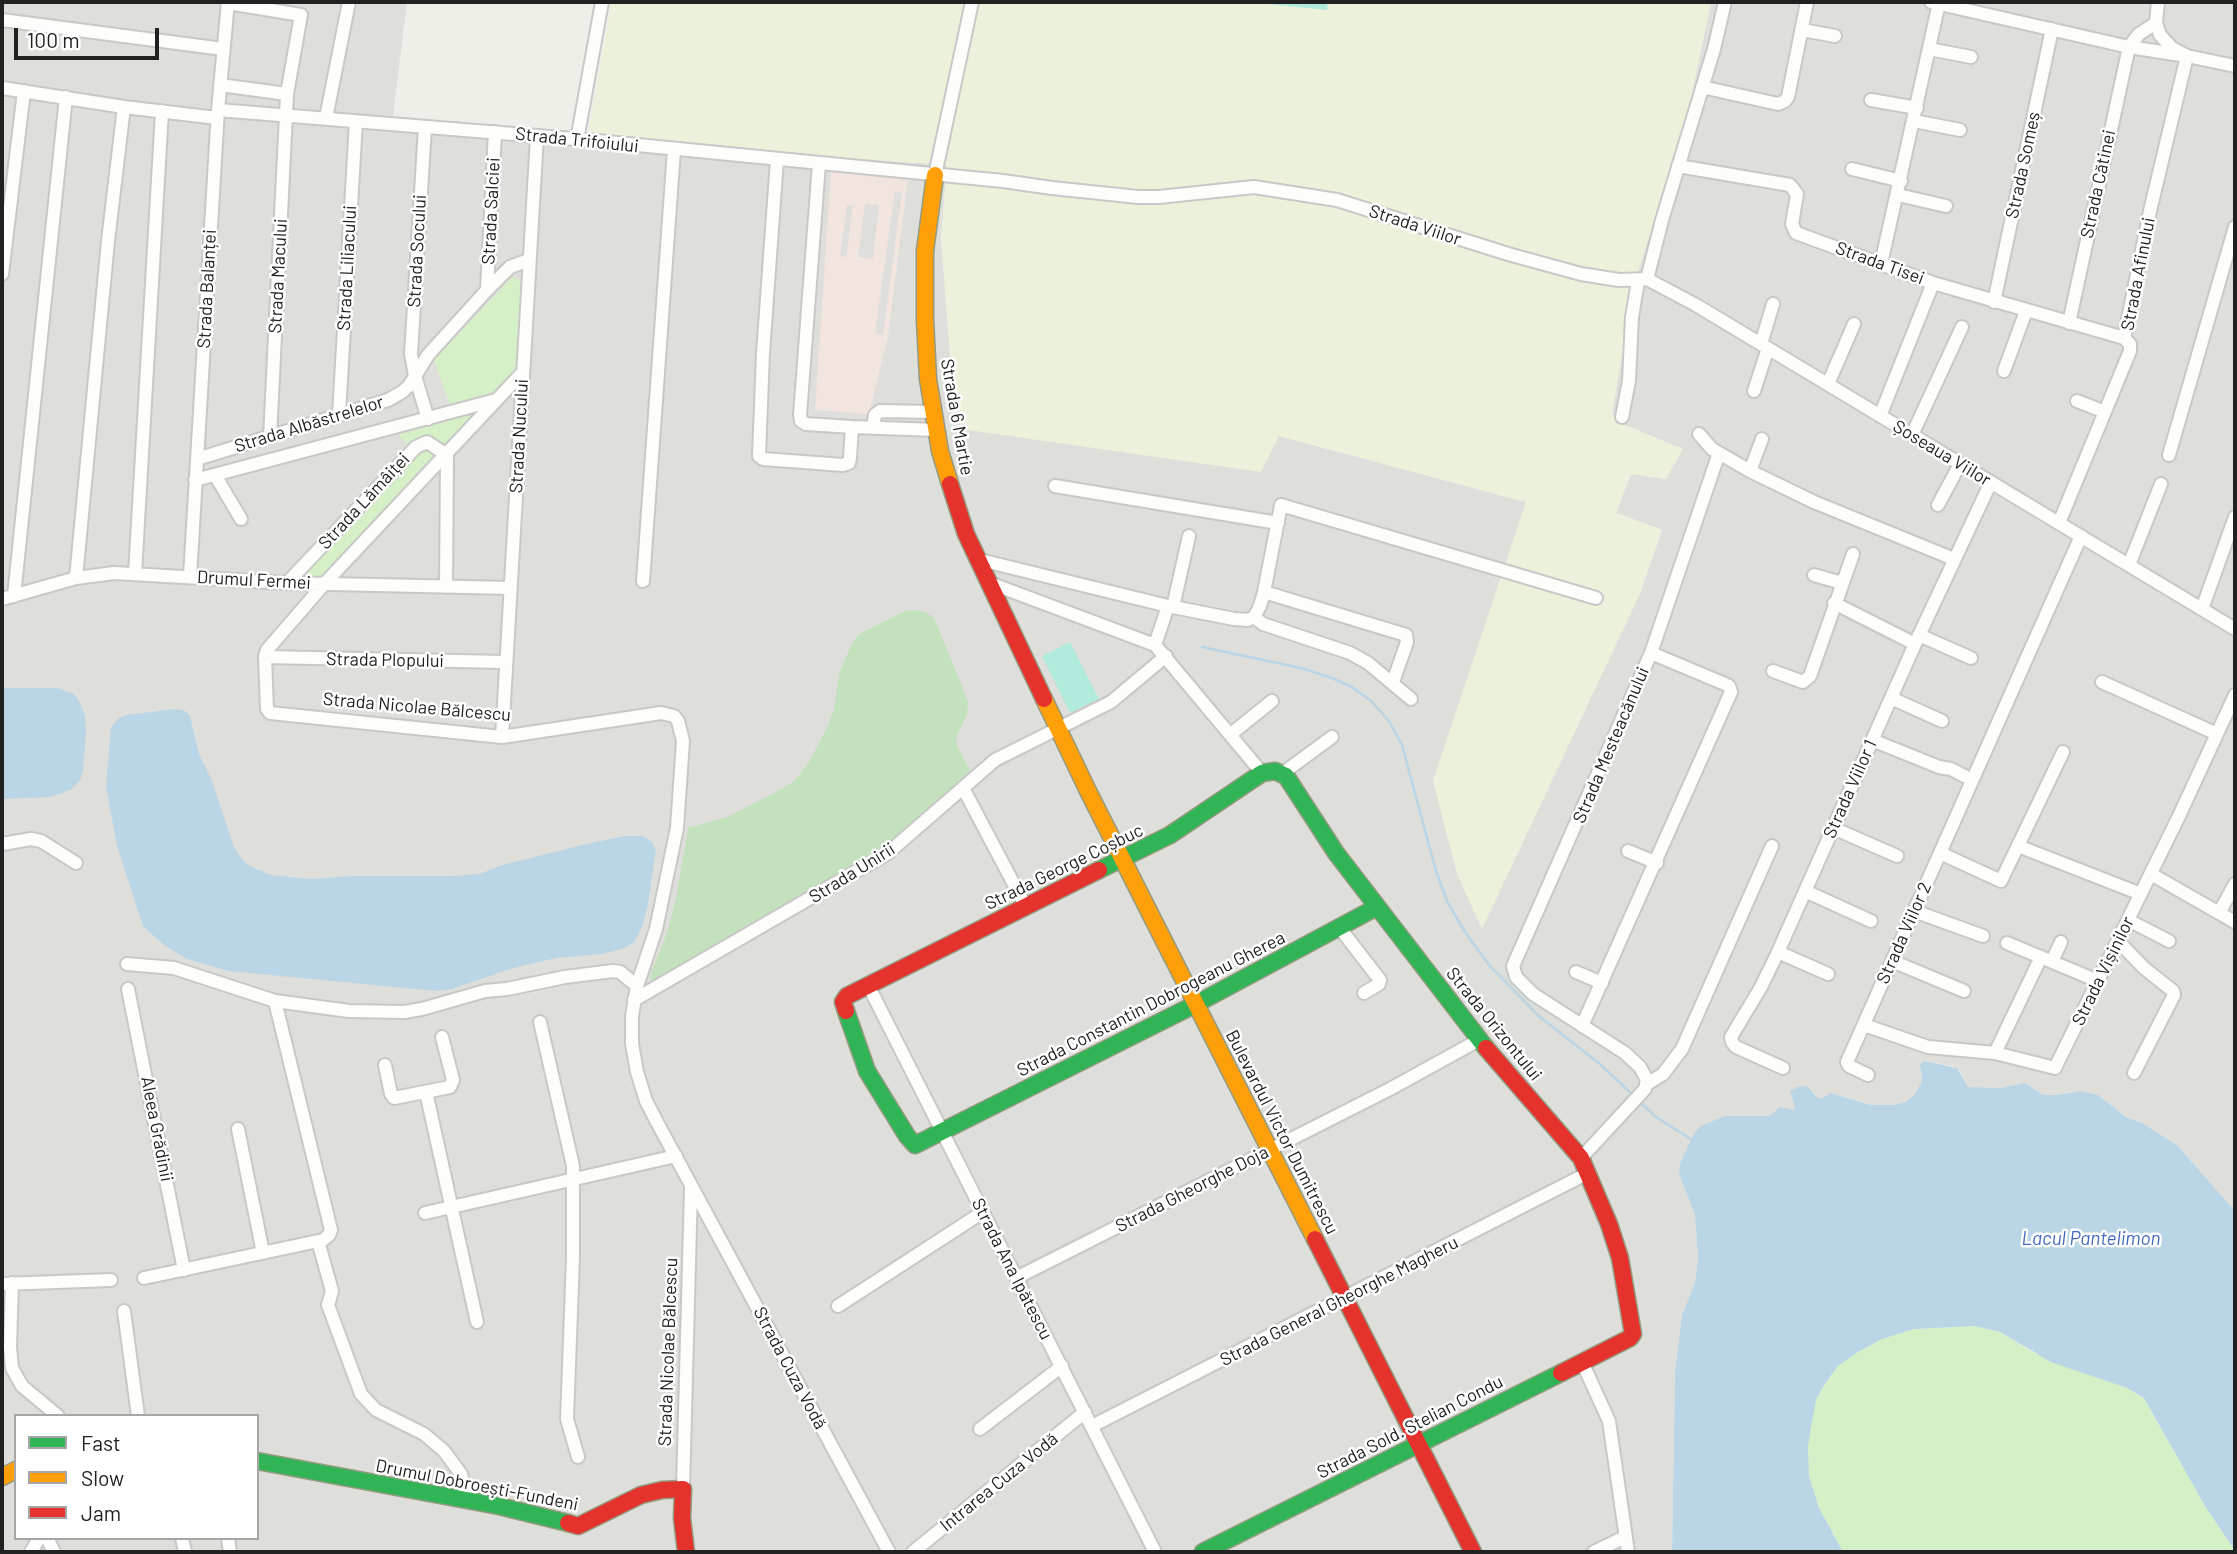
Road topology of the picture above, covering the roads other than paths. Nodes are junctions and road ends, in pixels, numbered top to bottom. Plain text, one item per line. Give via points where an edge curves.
1 (228, 2) edge
2 (349, 2) edge
3 (602, 2) edge
4 (972, 2) edge
5 (1725, 2) edge
6 (1807, 2) edge
7 (2158, 2) edge
8 (1935, 3) edge
9 (2, 20) edge
10 (2156, 23) junction
11 (2052, 29) junction
12 (1802, 30) junction
13 (1835, 36) dead end
14 (2129, 47) junction
15 (223, 49) junction
16 (1929, 49) junction
17 (2187, 56) junction
18 (1971, 57) dead end
19 (2235, 66) edge
20 (220, 85) junction
21 (1702, 87) junction
22 (2, 88) edge
23 (24, 91) junction
24 (287, 94) junction
25 (66, 97) junction
26 (1871, 100) dead end
27 (124, 107) junction
28 (162, 111) junction
29 (217, 114) junction
30 (286, 115) junction
31 (1915, 115) junction
32 (326, 118) junction
33 (356, 121) junction
34 (425, 127) junction
35 (1960, 130) dead end
36 (495, 132) junction
37 (537, 136) junction
38 (576, 140) junction
39 (674, 150) junction
40 (777, 160) junction
41 (819, 164) junction
42 (1678, 166) junction
43 (1852, 169) dead end
44 (935, 175) junction
45 (1901, 181) junction
46 (1898, 195) junction
47 (1946, 206) dead end
48 (2235, 227) edge
49 (529, 260) junction
50 (1881, 264) junction
51 (2, 274) edge
52 (1643, 280) junction
53 (1933, 283) junction
54 (487, 290) junction
55 (1994, 302) junction
56 (1773, 304) dead end
57 (2026, 311) junction
58 (2069, 323) junction
59 (1854, 324) dead end
60 (1962, 327) dead end
61 (2124, 338) junction
62 (1764, 346) junction
63 (2004, 370) dead end
64 (522, 373) junction
65 (415, 376) junction
66 (1828, 384) junction
67 (1754, 391) dead end
68 (498, 399) junction
69 (2077, 401) dead end
70 (933, 412) junction
71 (2105, 412) junction
72 (339, 415) junction
73 (1880, 416) junction
74 (1622, 417) dead end
75 (428, 419) junction
76 (852, 427) junction
77 (873, 428) junction
78 (936, 430) junction
79 (1699, 433) dead end
80 (1912, 435) junction
81 (270, 437) junction
82 (1762, 439) dead end
83 (1719, 453) junction
84 (447, 455) junction
85 (2169, 455) dead end
86 (197, 458) junction
87 (1961, 464) junction
88 (1750, 471) junction
89 (215, 475) junction
90 (195, 480) junction
91 (1991, 482) junction
92 (2161, 484) dead end
93 (1055, 485) dead end
94 (1938, 505) dead end
95 (2235, 517) edge
96 (242, 519) dead end
97 (1278, 523) junction
98 (2059, 523) junction
99 (2232, 535) edge
100 (1189, 536) dead end
101 (2081, 536) junction
102 (1853, 554) dead end
103 (976, 559) junction
104 (1954, 559) junction
105 (2129, 565) junction
106 (135, 573) junction
107 (1814, 575) dead end
108 (76, 578) junction
109 (190, 578) junction
110 (643, 581) dead end
111 (987, 582) junction
112 (287, 583) junction
113 (325, 583) junction
114 (1842, 583) junction
115 (446, 587) junction
116 (510, 589) junction
117 (1264, 592) junction
118 (8, 598) edge
119 (1596, 598) dead end
120 (1834, 603) junction
121 (1171, 606) junction
122 (2202, 609) junction
123 (1254, 617) junction
124 (2235, 629) edge
125 (1917, 639) junction
126 (1155, 645) junction
127 (1651, 653) junction
128 (1166, 656) junction
129 (265, 657) junction
130 (1971, 658) dead end
131 (505, 662) junction
132 (1773, 671) dead end
133 (1393, 682) junction
134 (2102, 682) dead end
135 (2235, 695) edge
136 (1891, 698) junction
137 (1411, 699) dead end
138 (1272, 701) dead end
139 (1942, 721) dead end
140 (1058, 728) junction
141 (1231, 734) junction
142 (2217, 734) junction
143 (502, 737) junction
144 (1332, 737) dead end
145 (1872, 740) junction
146 (2063, 752) dead end
147 (1271, 772) junction
148 (1972, 780) junction
149 (964, 788) junction
150 (1833, 828) junction
151 (2, 844) edge
152 (1772, 846) dead end
153 (2018, 846) junction
154 (1628, 851) dead end
155 (1940, 853) junction
156 (1897, 856) dead end
157 (1122, 860) junction
158 (76, 863) dead end
159 (1657, 863) junction
160 (2151, 874) junction
161 (2235, 884) edge
162 (1805, 891) junction
163 (2141, 894) junction
164 (1026, 907) junction
165 (1377, 907) junction
166 (1914, 911) junction
167 (2219, 913) junction
168 (2128, 920) junction
169 (1871, 921) dead end
170 (2235, 922) edge
171 (1339, 927) junction
172 (1983, 936) dead end
173 (2118, 941) junction
174 (2169, 941) dead end
175 (2060, 942) dead end
176 (2007, 943) dead end
177 (1779, 952) junction
178 (2046, 959) junction
179 (1892, 961) junction
180 (127, 964) dead end
181 (1576, 972) dead end
182 (1828, 974) dead end
183 (2098, 981) junction
184 (1602, 983) junction
185 (868, 985) junction
186 (637, 986) junction
187 (128, 989) dead end
188 (1964, 991) dead end
189 (1364, 993) dead end
190 (634, 1000) junction
191 (275, 1001) junction
192 (1196, 1004) junction
193 (540, 1021) dead end
194 (1864, 1025) junction
195 (1582, 1026) junction
196 (442, 1037) dead end
197 (1479, 1040) junction
198 (1995, 1053) junction
199 (385, 1065) dead end
200 (1783, 1068) dead end
201 (2134, 1073) dead end
202 (1868, 1075) dead end
203 (1646, 1087) junction
204 (426, 1092) junction
205 (238, 1129) dead end
206 (943, 1133) junction
207 (1269, 1150) junction
208 (676, 1156) junction
209 (1581, 1158) junction
210 (1586, 1174) junction
211 (574, 1179) junction
212 (691, 1184) junction
213 (451, 1207) junction
214 (982, 1212) junction
215 (425, 1213) dead end
216 (318, 1241) junction
217 (263, 1253) junction
218 (184, 1270) junction
219 (144, 1278) dead end
220 (1016, 1278) junction
221 (111, 1280) dead end
222 (7, 1284) edge
223 (1345, 1299) junction
224 (838, 1306) dead end
225 (124, 1311) dead end
226 (477, 1322) dead end
227 (1633, 1334) joint
228 (1582, 1362) junction
229 (1062, 1366) junction
230 (1085, 1412) junction
231 (56, 1414) edge
232 (138, 1414) edge
233 (1092, 1426) junction
234 (980, 1429) dead end
235 (1419, 1445) junction
236 (578, 1457) dead end
237 (259, 1461) edge
238 (683, 1489) junction
239 (467, 1501) junction
240 (1625, 1537) junction
241 (686, 1552) edge
242 (890, 1552) edge
243 (913, 1552) edge
244 (1155, 1552) edge
245 (1203, 1552) edge
246 (1473, 1552) edge
247 (1594, 1552) edge
248 (1628, 1552) edge

1 - 15 street, Strada Balanței
1 - 24 street, Strada Macului via 301,15
2 - 32 street
3 - 38 street
4 - 44 street
5 - 21 street
6 - 12 street
7 - 10 street
8 - 11 street
8 - 16 street
9 - 15 street
10 - 14 street
10 - 17 street via 2160,35
11 - 14 street
11 - 55 street, Strada Someș
12 - 13 street
12 - 21 street via 1785,101 1778,104
14 - 17 street
14 - 58 street, Strada Cătinei
15 - 20 street, Strada Balanței
16 - 18 street
16 - 31 street
17 - 19 street
17 - 61 street, Strada Afinului
20 - 24 street
20 - 29 street, Strada Balanței
21 - 42 street
22 - 23 street, Strada Trifoiului
23 - 25 street, Strada Trifoiului
23 - 51 street
24 - 30 street, Strada Macului
25 - 27 street, Strada Trifoiului
25 - 118 street
26 - 31 street
27 - 28 street, Strada Trifoiului
27 - 108 street
28 - 29 street, Strada Trifoiului
28 - 106 street
29 - 30 street, Strada Trifoiului
29 - 86 street, Strada Balanței
30 - 32 street, Strada Trifoiului
30 - 81 street, Strada Macului
31 - 35 street
31 - 45 street
32 - 33 street, Strada Trifoiului
33 - 34 street, Strada Trifoiului
33 - 72 street, Strada Liliacului
34 - 36 street, Strada Trifoiului
34 - 65 street, Strada Socului via 411,354
36 - 37 street, Strada Trifoiului
36 - 54 street, Strada Salciei
37 - 38 street, Strada Trifoiului
37 - 49 street, Strada Nucului
38 - 39 street, Strada Trifoiului
39 - 40 street, Strada Trifoiului
39 - 110 street
40 - 41 street, Strada Trifoiului
40 - 76 street via 759,456 846,464
41 - 44 street, Strada Trifoiului
41 - 76 street via 800,419 806,424
42 - 50 street, Strada Tisei via 1790,185 1797,194 1791,224 1796,233
42 - 52 street
43 - 45 street
44 - 52 street, Strada Viilor via 1138,197 1255,187 1337,200 1599,278
44 - 70 street, Strada 6 Martie via 925,251 926,349
45 - 46 street
46 - 47 street
46 - 50 street
48 - 85 street
49 - 54 street, Strada Albăstrelelor via 510,267
49 - 64 street, Strada Nucului
50 - 53 street, Strada Tisei
52 - 62 street, Șoseaua Viilor
52 - 74 street via 1632,317
53 - 55 street, Strada Tisei
53 - 73 street
54 - 65 street, Strada Albăstrelelor via 428,355
55 - 57 street, Strada Tisei
56 - 62 street
57 - 58 street, Strada Tisei
57 - 63 street
58 - 61 street, Strada Tisei
59 - 66 street
60 - 80 street
61 - 71 street, Strada Afinului via 2130,351
62 - 66 street, Șoseaua Viilor
62 - 67 street
64 - 68 street, Strada Lămâiței
64 - 116 street, Strada Nucului
65 - 72 street, Strada Albăstrelelor via 395,396
65 - 75 street, Strada Socului
66 - 73 street, Șoseaua Viilor
68 - 75 street, Strada Albăstrelelor
68 - 84 street, Strada Lămâiței
69 - 71 street
70 - 77 street via 880,411
70 - 78 street, Strada 6 Martie
71 - 98 street, Strada Afinului
72 - 81 street, Strada Albăstrelelor
73 - 80 street, Șoseaua Viilor
75 - 89 street, Strada Albăstrelelor
76 - 77 street
77 - 78 street
78 - 103 street, Strada 6 Martie via 946,475
79 - 83 street
80 - 87 street, Șoseaua Viilor
81 - 86 street, Strada Albăstrelelor
82 - 88 street
83 - 88 street
83 - 127 street
84 - 112 street, Strada Lămâiței via 430,442 416,447
84 - 113 street, Strada Lămâiței
84 - 115 street
86 - 90 street, Strada Balanței
87 - 91 street, Șoseaua Viilor
87 - 94 street
88 - 104 street
89 - 90 street, Strada Albăstrelelor
89 - 96 street
90 - 109 street, Strada Balanței
91 - 98 street, Șoseaua Viilor
91 - 104 street, Strada Viilor 1
92 - 105 street
93 - 97 street
95 - 99 street
97 - 117 street
97 - 119 street via 1281,505
98 - 101 street, Șoseaua Viilor
99 - 122 street
100 - 121 street
101 - 105 street, Șoseaua Viilor
101 - 148 street, Strada Viilor 2
102 - 114 street
103 - 111 street, Strada 6 Martie
103 - 121 street
104 - 125 street, Strada Viilor 1
105 - 122 street, Șoseaua Viilor
106 - 108 street, Drumul Fermei
106 - 109 street, Drumul Fermei
107 - 114 street
108 - 118 street, Drumul Fermei
109 - 112 street, Drumul Fermei
111 - 126 street
111 - 140 street, Strada 6 Martie
112 - 113 street, Drumul Fermei
113 - 115 street, Drumul Fermei
113 - 129 street
114 - 120 street
115 - 116 street, Drumul Fermei
116 - 131 street, Strada Nucului
117 - 123 street
117 - 133 street via 1406,635
120 - 125 street
120 - 132 street via 1806,680
121 - 123 street via 1234,619
121 - 126 street
122 - 124 street, Șoseaua Viilor
123 - 133 street via 1350,653
125 - 130 street
125 - 136 street, Strada Viilor 1
126 - 128 street, Strada Orizontului
127 - 159 street, Strada Mesteacănului via 1732,690
127 - 195 street, Strada Mesteacănului via 1513,966 1516,977 1533,994
128 - 140 street, Strada Unirii via 1111,702
128 - 141 street, Strada Orizontului
129 - 131 street, Strada Plopului
129 - 143 street, Strada Nicolae Bălcescu via 270,713
131 - 143 street, Strada Nucului
133 - 137 street
134 - 142 street
135 - 142 street, Strada Vișinilor
136 - 139 street
136 - 145 street, Strada Viilor 1
138 - 141 street
140 - 149 street, Strada Unirii via 1007,752
140 - 157 street, Bulevardul Victor Dumitrescu
141 - 147 street, Strada Orizontului
142 - 160 street, Strada Vișinilor
143 - 186 street, Strada Nicolae Bălcescu via 662,713 678,721 683,741 677,828 656,929
144 - 147 street
145 - 148 street
145 - 150 street, Strada Viilor 1
146 - 153 street
147 - 157 street, Strada George Coșbuc
147 - 165 street, Strada Orizontului
148 - 155 street, Strada Viilor 2
149 - 164 street
149 - 190 street, Strada Unirii via 888,853
150 - 156 street
150 - 162 street, Strada Viilor 1
151 - 158 street via 41,841
152 - 203 street via 1682,1049
153 - 155 street via 2001,881
153 - 163 street
154 - 159 street
155 - 166 street, Strada Viilor 2
157 - 164 street, Strada George Coșbuc
157 - 192 street, Bulevardul Victor Dumitrescu
159 - 184 street, Strada Mesteacănului
160 - 163 street, Strada Vișinilor
160 - 167 street
161 - 167 street
162 - 169 street, Strada Viilor 2
162 - 177 street, Strada Viilor 1
163 - 168 street, Strada Vișinilor
164 - 185 street, Strada George Coșbuc
165 - 171 street, Strada Constantin Dobrogeanu Gherea
165 - 197 street, Strada Orizontului
166 - 172 street
166 - 179 street, Strada Viilor 2
167 - 170 street
168 - 173 street, Strada Vișinilor
168 - 174 street
171 - 189 street via 1380,980
171 - 192 street, Strada Constantin Dobrogeanu Gherea
173 - 183 street, Strada Vișinilor
173 - 201 street via 2174,995
175 - 178 street
176 - 178 street
177 - 182 street
177 - 200 street, Strada Viilor 1 via 1731,1039 1739,1049
178 - 183 street
178 - 198 street
179 - 188 street
179 - 194 street, Strada Viilor 2
180 - 191 street via 174,968
181 - 184 street
183 - 198 street, Strada Vișinilor via 2055,1068
184 - 195 street, Strada Mesteacănului
185 - 206 street, Strada Ana Ipătescu
185 - 206 street, Strada George Coșbuc via 843,1002 864,1065 911,1142 919,1144
186 - 190 street, Strada Nicolae Bălcescu
186 - 191 street via 620,972 565,976 404,1012 349,1012
187 - 218 street, Aleea Grădinii
190 - 208 street, Strada Nicolae Bălcescu via 631,1029 637,1072 646,1101
191 - 216 street via 331,1230 327,1238
192 - 206 street, Strada Constantin Dobrogeanu Gherea
192 - 207 street, Bulevardul Victor Dumitrescu
193 - 211 street
194 - 198 street, Strada Vișinilor via 1928,1047
194 - 202 street, Strada Viilor 2 via 1847,1062
195 - 203 street, Strada Mesteacănului via 1635,1061 1645,1074
196 - 204 street via 453,1083
197 - 207 street, Strada Gheorghe Doja
197 - 209 street, Strada Orizontului
199 - 204 street via 393,1097
203 - 209 street
204 - 213 street
205 - 217 street
206 - 214 street, Strada Ana Ipătescu
207 - 220 street, Strada Gheorghe Doja
207 - 223 street, Bulevardul Victor Dumitrescu
208 - 211 street
208 - 212 street, Strada Nicolae Bălcescu
209 - 210 street, Strada Orizontului
210 - 223 street, Strada General Gheorghe Magheru
210 - 227 street, Strada Orizontului via 1615,1243
211 - 213 street
211 - 236 street via 568,1424
212 - 238 street, Strada Nicolae Bălcescu
212 - 242 street, Strada Cuza Vodă
213 - 215 street
213 - 226 street
214 - 220 street, Strada Ana Ipătescu
214 - 224 street
216 - 217 street
216 - 239 street via 332,1291 328,1305 361,1394 376,1410 424,1434 444,1451 461,1474
217 - 218 street
218 - 219 street
220 - 229 street, Strada Ana Ipătescu
221 - 222 street
222 - 231 street via 12,1368 22,1387
223 - 233 street, Strada General Gheorghe Magheru
223 - 235 street, Bulevardul Victor Dumitrescu
225 - 232 street
227 - 228 street, Strada Sold. Stelian Condu
228 - 235 street, Strada Sold. Stelian Condu
228 - 240 street via 1609,1421
229 - 230 street, Strada Ana Ipătescu
229 - 234 street
230 - 233 street, Strada Ana Ipătescu
230 - 243 street, Intrarea Cuza Vodă
233 - 244 street, Strada Ana Ipătescu
235 - 245 street, Strada Sold. Stelian Condu
235 - 246 street, Bulevardul Victor Dumitrescu
237 - 239 street, Drumul Dobroești-Fundeni
238 - 239 street, Drumul Dobroești-Fundeni via 641,1495 578,1526
238 - 241 street, Strada Nicolae Bălcescu
240 - 247 street
240 - 248 street

